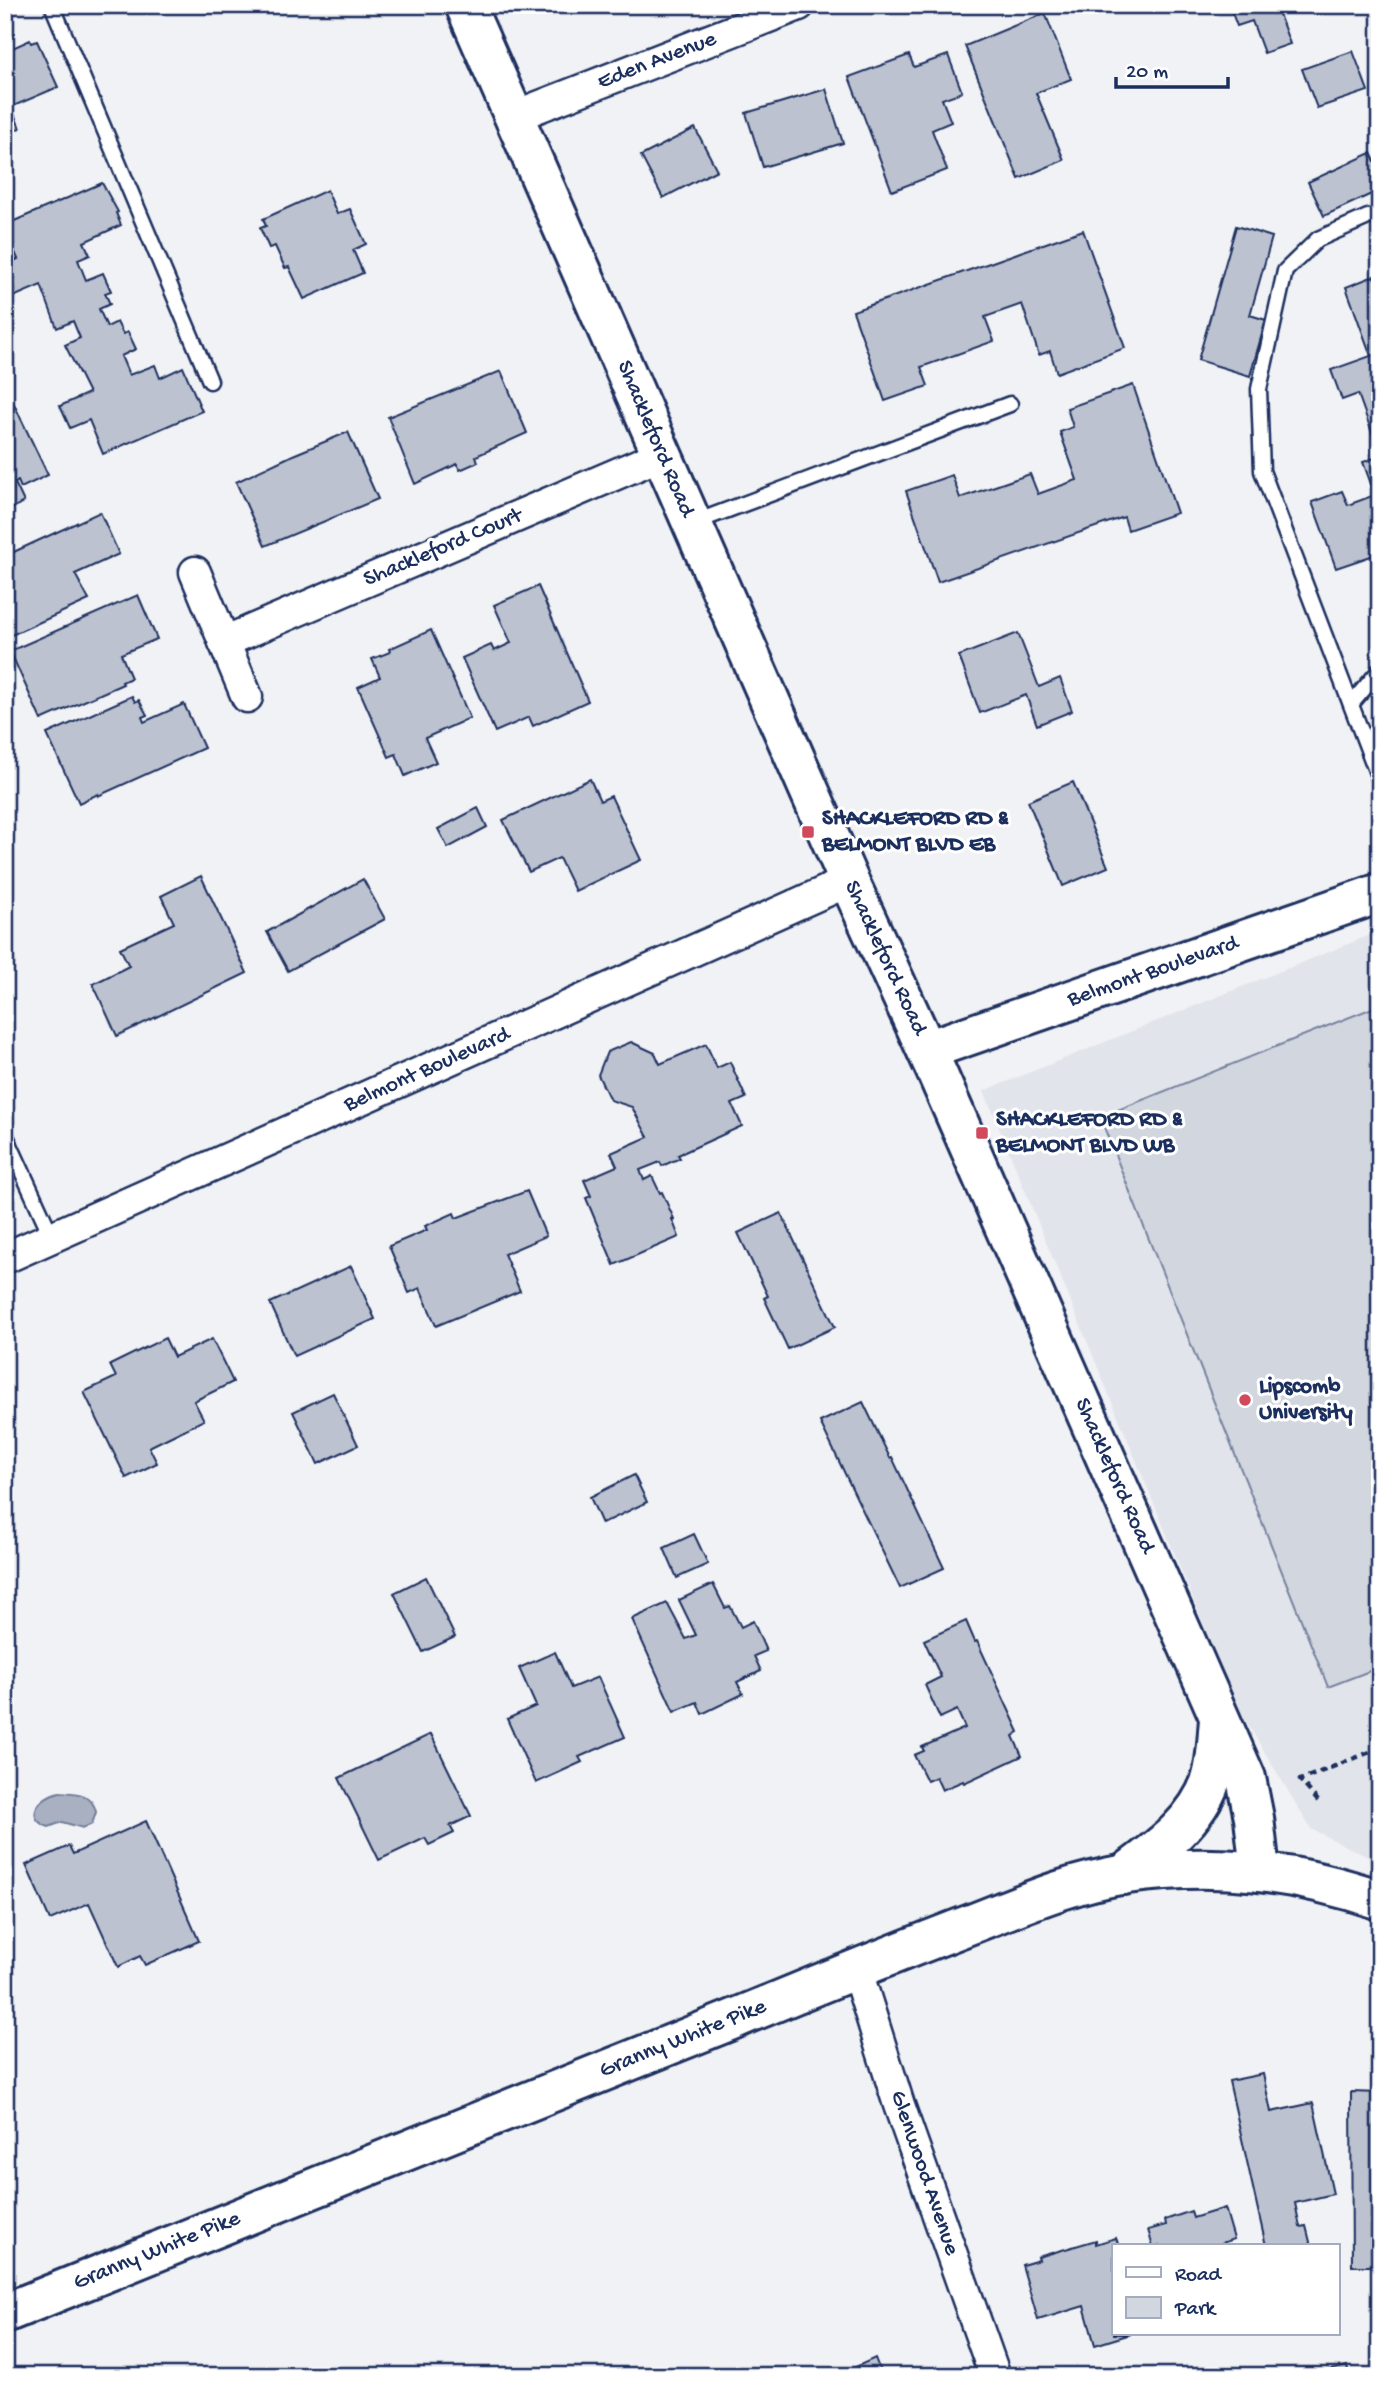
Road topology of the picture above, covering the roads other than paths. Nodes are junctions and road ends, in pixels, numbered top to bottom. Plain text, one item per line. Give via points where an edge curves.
1 (52, 5) edge
2 (465, 5) edge
3 (799, 5) edge
4 (515, 116) junction
5 (1380, 216) edge
6 (211, 381) dead end
7 (1010, 404) dead end
8 (663, 454) junction
9 (692, 523) junction
10 (195, 572) dead end
11 (225, 642) junction
12 (1380, 670) edge
13 (247, 697) dead end
14 (1351, 704) junction
15 (1380, 781) edge
16 (849, 881) junction
17 (1380, 892) edge
18 (927, 1050) junction
19 (5, 1134) edge
20 (52, 1237) junction
21 (5, 1258) edge
22 (1219, 1718) junction
23 (1260, 1871) junction
24 (1123, 1875) junction
25 (1380, 1900) edge
26 (856, 1968) junction
27 (5, 2313) edge
28 (995, 2376) edge

1 - 6 lane
2 - 4 street, Shackleford Road
3 - 4 street, Eden Avenue
4 - 8 street, Shackleford Road
5 - 14 lane via 1318,239 1285,271 1259,389 1262,471
7 - 9 lane
8 - 9 street, Shackleford Road
8 - 11 street, Shackleford Court
9 - 16 street, Shackleford Road
10 - 11 street
11 - 13 street
12 - 14 lane
14 - 15 lane
16 - 18 street, Shackleford Road
16 - 20 street, Belmont Boulevard
17 - 18 street, Belmont Boulevard
18 - 22 street, Shackleford Road
19 - 20 lane
20 - 21 street, Belmont Boulevard
22 - 23 street, Shackleford Road via 1245,1778
22 - 24 street via 1213,1770 1197,1808 1177,1833
23 - 24 street, Granny White Pike via 1176,1869
23 - 25 street, Granny White Pike via 1335,1884
24 - 26 street, Granny White Pike via 1071,1887
26 - 27 street, Granny White Pike
26 - 28 street, Glenwood Avenue

